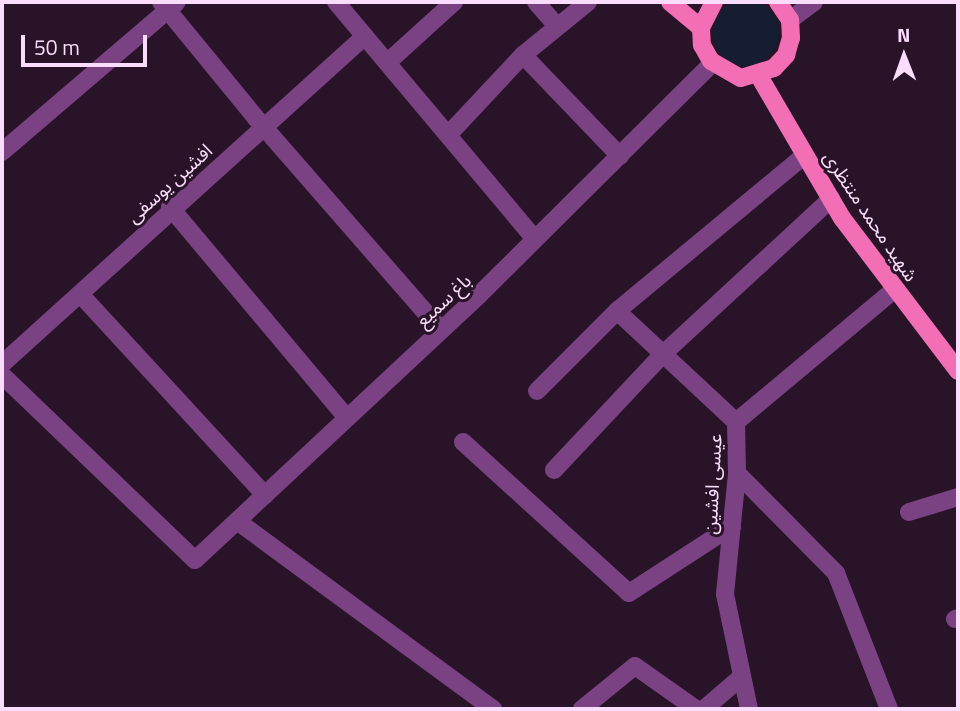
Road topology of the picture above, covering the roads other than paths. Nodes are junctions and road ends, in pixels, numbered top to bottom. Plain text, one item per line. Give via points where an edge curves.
1 (336, 2) edge
2 (454, 2) edge
3 (536, 2) edge
4 (589, 2) edge
5 (670, 2) edge
6 (714, 2) edge
7 (778, 2) edge
8 (814, 2) edge
9 (169, 4) edge
10 (790, 20) junction
11 (557, 26) junction
12 (701, 28) junction
13 (365, 36) junction
14 (523, 55) junction
15 (390, 61) junction
16 (713, 63) junction
17 (759, 76) junction
18 (265, 127) junction
19 (449, 134) junction
20 (2, 152) edge
21 (805, 155) junction
22 (620, 156) junction
23 (831, 199) junction
24 (170, 207) junction
25 (535, 239) junction
26 (894, 290) junction
27 (81, 295) junction
28 (617, 311) junction
29 (441, 330) junction
30 (663, 354) junction
31 (2, 364) edge
32 (958, 371) edge
33 (2, 375) edge
34 (537, 391) dead end
35 (347, 418) junction
36 (736, 422) junction
37 (463, 442) dead end
38 (554, 470) dead end
39 (737, 473) junction
40 (264, 495) junction
41 (958, 496) edge
42 (909, 512) dead end
43 (237, 521) junction
44 (732, 526) junction
45 (740, 678) junction
46 (493, 709) edge
47 (582, 709) edge
48 (695, 709) edge
49 (704, 709) edge
50 (749, 709) edge
51 (889, 709) edge

1 - 13 street
2 - 15 street
3 - 11 street
4 - 11 street
5 - 12 main road
6 - 12 main road
7 - 10 main road
8 - 10 street
9 - 18 street
9 - 20 street
10 - 17 main road via 786,55 775,68
11 - 14 street
12 - 16 main road via 702,45
13 - 15 street
13 - 18 street, افشین یوسفی
14 - 19 street
14 - 22 street
15 - 19 street
16 - 17 main road via 741,78
16 - 22 street, باغ سمیع
17 - 21 main road, شهید محمد منتظری
18 - 24 street, افشین یوسفی
18 - 29 street
19 - 25 street
21 - 23 main road, شهید محمد منتظری
21 - 28 street
22 - 25 street, باغ سمیع
23 - 26 main road, شهید محمد منتظری
23 - 30 street
24 - 27 street, افشین یوسفی
24 - 35 street
25 - 29 street, باغ سمیع
26 - 32 main road, شهید محمد منتظری
26 - 36 street, عیسی افشین
27 - 31 street, افشین یوسفی
27 - 40 street
28 - 30 street
28 - 34 street
29 - 35 street, باغ سمیع
30 - 36 street
30 - 38 street
33 - 43 street, باغ سمیع via 195,561
35 - 40 street, باغ سمیع
36 - 39 street, عیسی افشین
37 - 44 street via 629,593
39 - 44 street, عیسی افشین
39 - 51 street via 836,573
40 - 43 street, باغ سمیع
41 - 42 street
43 - 46 street
44 - 45 street, عیسی افشین via 725,594
45 - 49 street
45 - 50 street, عیسی افشین
47 - 48 street via 635,666

